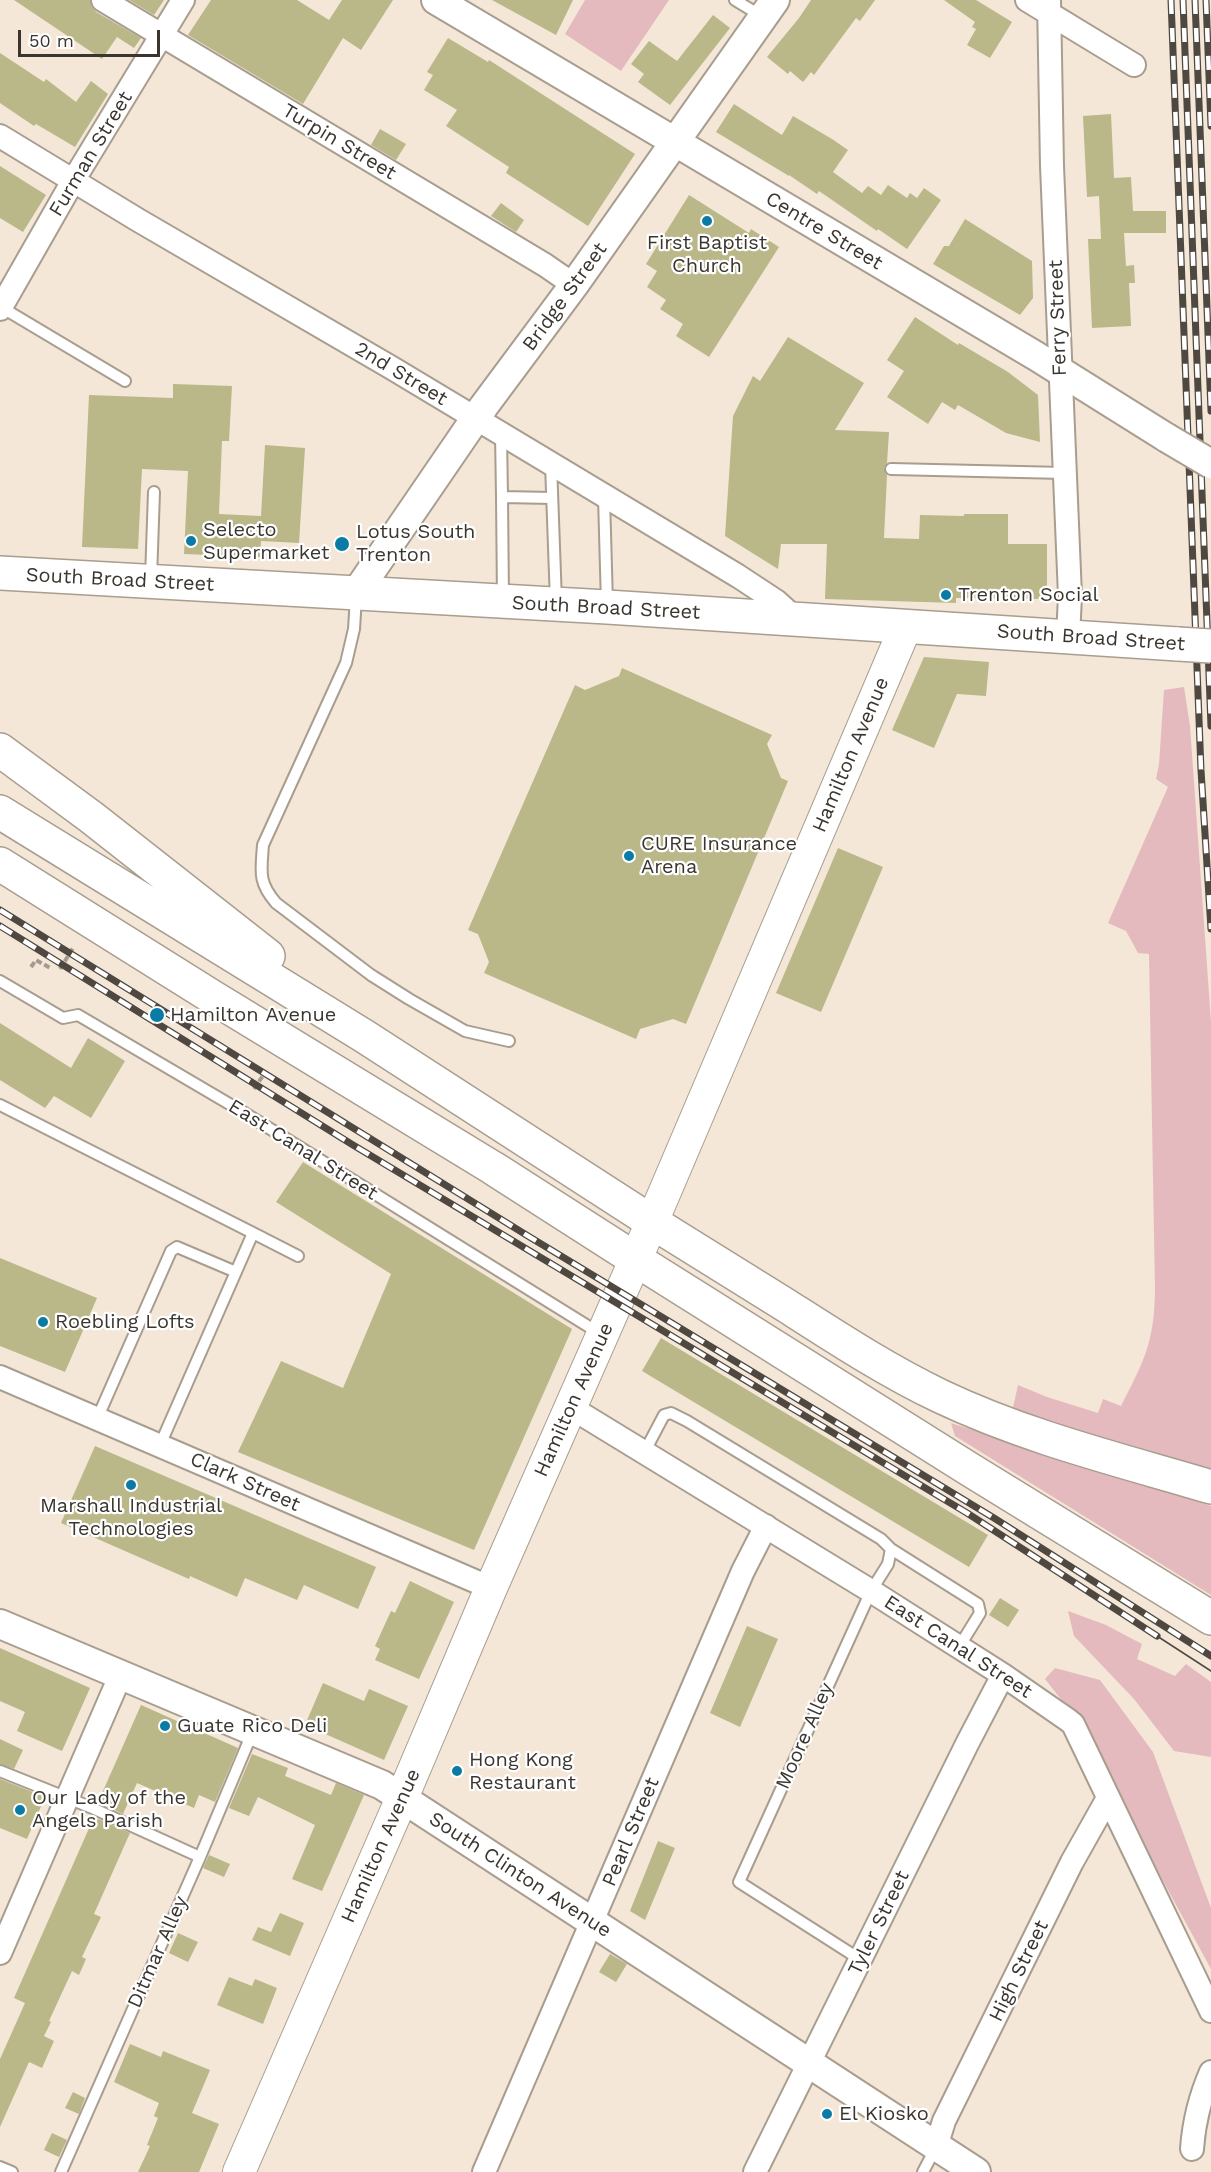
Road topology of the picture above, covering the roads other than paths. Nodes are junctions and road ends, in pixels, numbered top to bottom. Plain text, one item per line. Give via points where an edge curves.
1 (103, 0) edge
2 (183, 0) edge
3 (436, 0) edge
4 (735, 0) edge
5 (1027, 0) edge
6 (1049, 7) edge
7 (769, 9) edge
8 (162, 36) junction
9 (1134, 65) dead end
10 (0, 136) edge
11 (674, 142) junction
12 (74, 182) junction
13 (574, 285) junction
14 (1, 308) edge
15 (1059, 370) junction
16 (125, 381) dead end
17 (476, 418) junction
18 (501, 434) junction
19 (551, 463) junction
20 (1211, 464) edge
21 (891, 469) dead end
22 (1064, 473) junction
23 (154, 492) dead end
24 (604, 495) junction
25 (502, 497) junction
26 (552, 498) junction
27 (0, 573) edge
28 (151, 581) junction
29 (356, 593) junction
30 (504, 602) junction
31 (556, 605) junction
32 (607, 607) junction
33 (798, 620) junction
34 (906, 626) junction
35 (1068, 637) junction
36 (1211, 646) edge
37 (0, 750) edge
38 (0, 812) edge
39 (0, 864) edge
40 (0, 981) edge
41 (364, 1036) junction
42 (509, 1041) dead end
43 (0, 1105) edge
44 (652, 1222) junction
45 (253, 1233) junction
46 (298, 1256) dead end
47 (635, 1259) junction
48 (236, 1272) junction
49 (602, 1335) junction
50 (0, 1377) edge
51 (570, 1407) junction
52 (97, 1419) junction
53 (160, 1445) junction
54 (645, 1451) junction
55 (1211, 1487) edge
56 (766, 1526) junction
57 (891, 1549) junction
58 (491, 1588) junction
59 (871, 1591) junction
60 (1210, 1617) edge
61 (0, 1624) edge
62 (959, 1647) junction
63 (121, 1674) junction
64 (1003, 1675) junction
65 (253, 1730) junction
66 (0, 1771) edge
67 (67, 1798) junction
68 (402, 1798) junction
69 (1108, 1798) junction
70 (200, 1857) junction
71 (592, 1921) junction
72 (0, 1953) edge
73 (861, 1960) junction
74 (1211, 2011) edge
75 (809, 2063) junction
76 (1211, 2072) edge
77 (936, 2147) junction
78 (1192, 2149) dead end
79 (0, 2167) edge
80 (12, 2172) edge
81 (61, 2172) edge
82 (239, 2172) edge
83 (484, 2172) edge
84 (755, 2172) edge
85 (923, 2172) edge
86 (975, 2172) edge

1 - 8 street, Turpin Street
2 - 8 street, Furman Street
3 - 11 street, Centre Street
4 - 7 lane
5 - 6 street
6 - 9 street
6 - 15 street, Ferry Street
7 - 11 street, Bridge Street
8 - 12 street, Furman Street
8 - 13 street, Turpin Street
10 - 12 street, 2nd Street
11 - 13 street, Bridge Street
11 - 15 street, Centre Street
12 - 14 street, Furman Street
12 - 17 street, 2nd Street
13 - 17 street, Bridge Street
14 - 16 lane
15 - 20 street, Centre Street, bridge
15 - 22 street, Ferry Street
17 - 18 street, 2nd Street
17 - 29 street, Bridge Street
18 - 19 street, 2nd Street
18 - 25 lane
19 - 24 street, 2nd Street
19 - 26 lane
21 - 22 lane
22 - 35 street, Ferry Street
23 - 28 lane
24 - 32 lane
24 - 33 street, 2nd Street via 738,576
25 - 26 lane
25 - 30 lane
26 - 31 lane
27 - 28 main road, South Broad Street
28 - 29 main road, South Broad Street
29 - 30 main road, South Broad Street
29 - 42 lane via 354,629 346,663 263,845 264,889 276,903 409,999 465,1031
30 - 31 main road, South Broad Street
31 - 32 main road, South Broad Street
32 - 33 main road, South Broad Street
33 - 34 main road, South Broad Street
34 - 35 main road, South Broad Street
34 - 44 main road, Hamilton Avenue
35 - 36 main road, South Broad Street, bridge
37 - 41 main road via 249,941
38 - 41 main road
39 - 47 main road
40 - 49 lane, East Canal Street via 63,1018 78,1015 243,1112
41 - 44 main road
43 - 45 lane
44 - 47 main road, Hamilton Avenue
44 - 55 main road via 883,1366 940,1396 1043,1437
45 - 46 lane
45 - 48 lane
47 - 49 main road, Hamilton Avenue
47 - 60 main road
48 - 52 lane via 177,1247 171,1251
48 - 53 lane
49 - 51 main road, Hamilton Avenue
50 - 52 street, Clark Street
51 - 54 street, East Canal Street
51 - 58 main road, Hamilton Avenue
52 - 53 street, Clark Street
53 - 58 street, Clark Street
54 - 56 street, East Canal Street
54 - 57 lane via 664,1415 671,1413 881,1539
56 - 59 street, East Canal Street
56 - 71 street, Pearl Street via 743,1570
57 - 59 lane, Moore Alley via 888,1564
57 - 62 lane via 978,1604 980,1613
58 - 68 main road, Hamilton Avenue
59 - 62 street, East Canal Street
59 - 73 lane, Moore Alley via 739,1882
61 - 63 street, South Clinton Avenue
62 - 64 street, East Canal Street
63 - 65 street, South Clinton Avenue
63 - 67 street
64 - 69 street, East Canal Street via 1072,1724
64 - 73 street, Tyler Street
65 - 68 street, South Clinton Avenue via 381,1785
65 - 70 lane, Ditmar Alley
66 - 67 lane
67 - 70 lane
67 - 72 street
68 - 71 street, South Clinton Avenue
68 - 82 main road, Hamilton Avenue
69 - 74 street, East Canal Street
69 - 77 street, High Street via 1072,1862 944,2121
70 - 81 lane, Ditmar Alley
71 - 75 street, South Clinton Avenue
71 - 83 street, Pearl Street
73 - 75 street, Tyler Street
75 - 77 street, South Clinton Avenue
75 - 84 street, Tyler Street
76 - 78 street via 1196,2115
77 - 85 lane
77 - 86 street, South Clinton Avenue
79 - 80 lane

